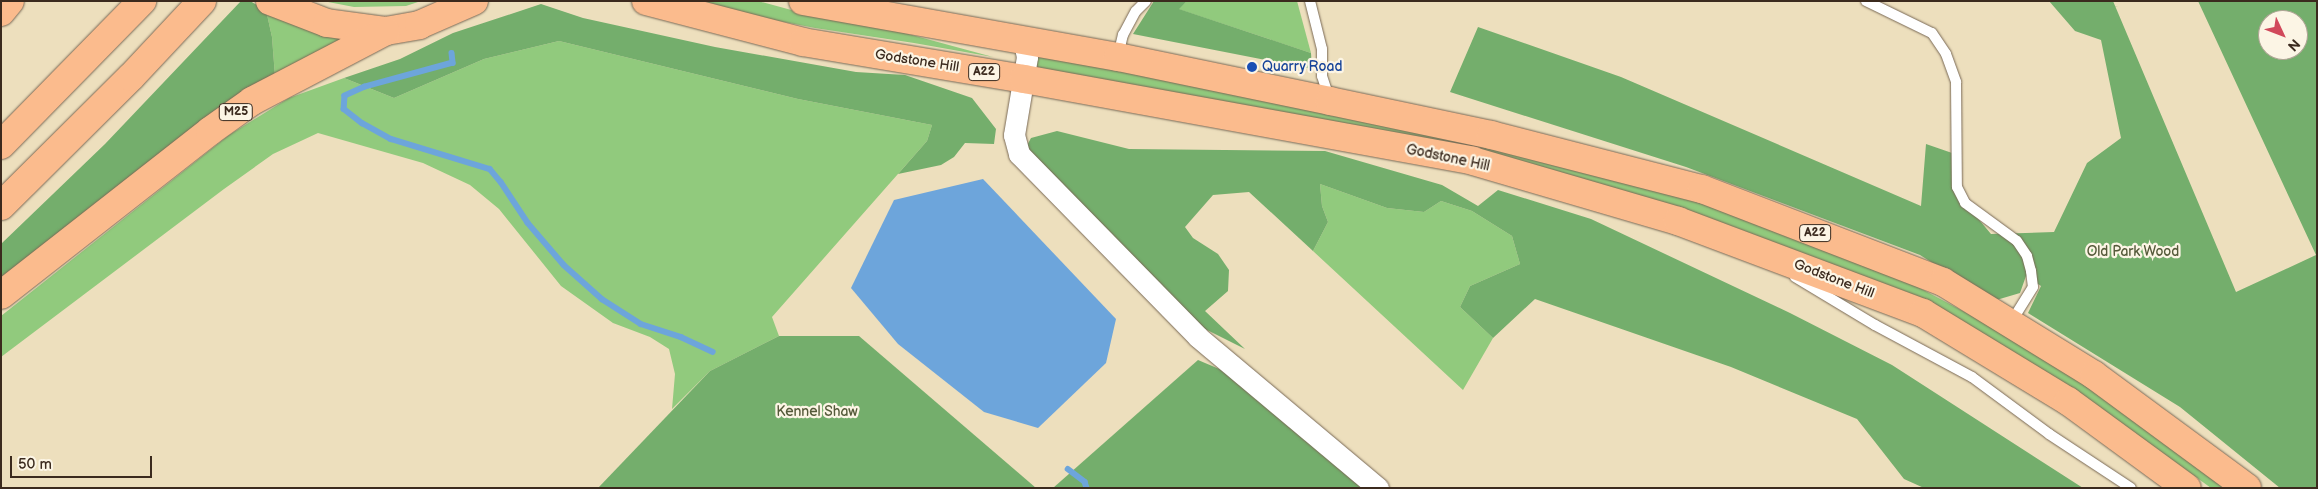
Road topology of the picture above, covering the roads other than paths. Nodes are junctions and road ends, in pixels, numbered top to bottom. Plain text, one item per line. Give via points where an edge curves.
1 (10, 1) edge
2 (142, 1) edge
3 (202, 1) edge
4 (270, 1) edge
5 (474, 1) edge
6 (646, 1) edge
7 (803, 1) edge
8 (1146, 1) edge
9 (1310, 1) edge
10 (1866, 1) edge
11 (1, 12) edge
12 (386, 31) junction
13 (1023, 39) junction
14 (1118, 57) junction
15 (1024, 79) junction
16 (1330, 101) junction
17 (1, 145) edge
18 (1, 206) edge
19 (1764, 252) junction
20 (1, 295) edge
21 (2010, 324) junction
22 (1378, 488) edge
23 (2130, 488) edge
24 (2187, 488) edge
25 (2247, 488) edge

1 - 11 highway
2 - 17 highway
3 - 18 highway via 131,77
4 - 12 highway via 327,23
5 - 12 highway via 419,25
6 - 15 highway, Godstone Hill / A22 via 803,42
7 - 13 highway, A22
8 - 14 lane via 1136,11 1123,35
9 - 16 lane via 1322,49 1322,76
10 - 21 lane via 1932,33 1944,50 1956,82 1957,188 1965,203 2017,241 2027,256 2031,271 2033,287
12 - 20 highway, M25 via 252,101
13 - 14 highway, A22
13 - 15 street via 1027,57
14 - 16 highway, A22
15 - 19 highway, Godstone Hill / A22 via 1473,161 1678,221
15 - 22 street via 1014,135 1019,154 1198,337
16 - 21 highway, A22 via 1491,135 1702,189 1943,282
19 - 23 lane via 1804,282 1875,325 1972,377
19 - 24 highway, Godstone Hill / A22 via 1923,313 2068,401
21 - 25 highway, A22 via 2094,375

